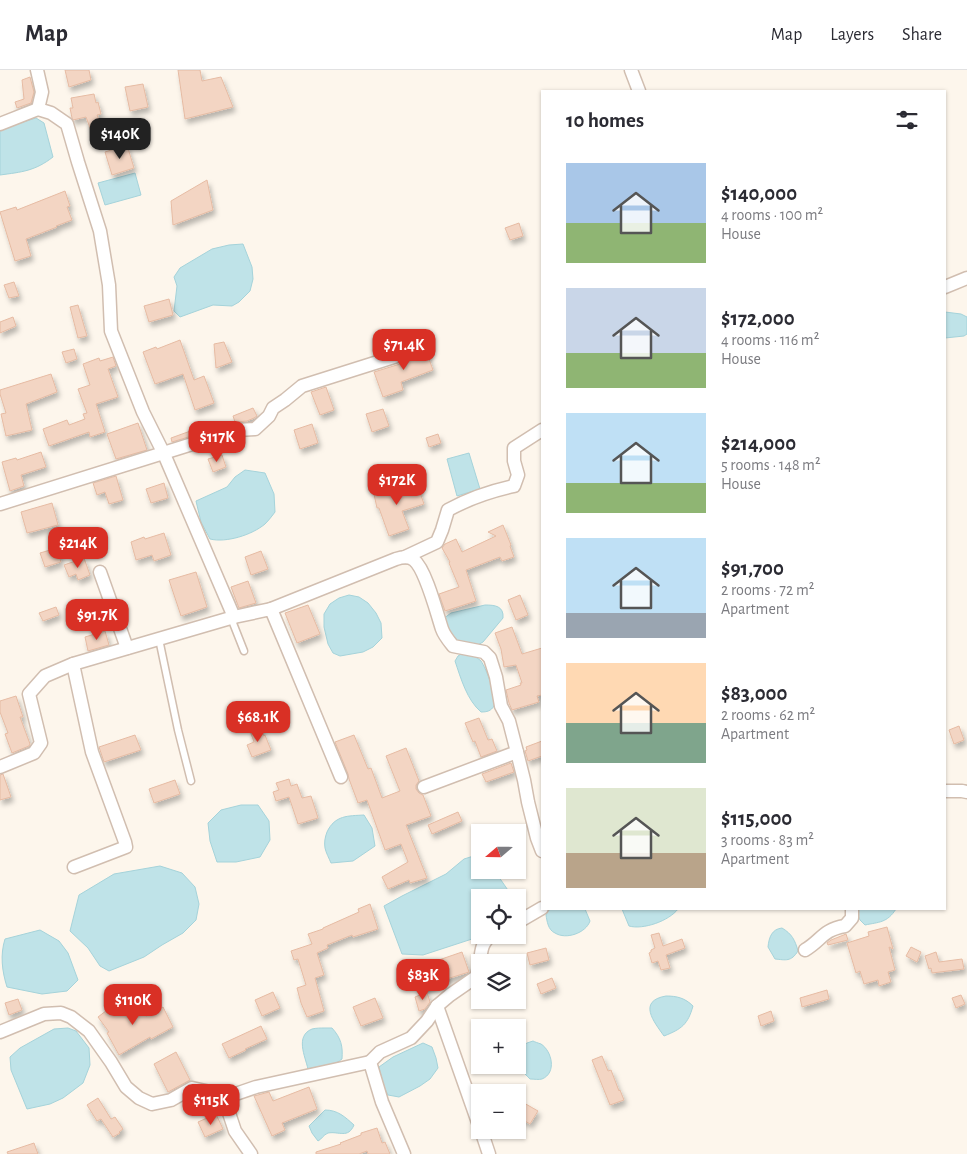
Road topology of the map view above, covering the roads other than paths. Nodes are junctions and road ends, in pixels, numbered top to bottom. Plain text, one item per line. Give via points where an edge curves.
1 (37, 70) edge
2 (631, 70) edge
3 (639, 90) edge
4 (38, 109) junction
5 (0, 124) edge
6 (967, 278) edge
7 (946, 287) edge
8 (397, 356) dead end
9 (541, 431) edge
10 (164, 454) junction
11 (0, 504) edge
12 (406, 557) junction
13 (100, 572) dead end
14 (271, 609) junction
15 (232, 618) junction
16 (159, 639) junction
17 (127, 648) junction
18 (244, 651) dead end
19 (73, 664) junction
20 (518, 752) junction
21 (0, 767) edge
22 (342, 777) dead end
23 (191, 781) dead end
24 (424, 787) dead end
25 (946, 791) edge
26 (967, 792) edge
27 (541, 848) edge
28 (74, 867) dead end
29 (541, 909) edge
30 (852, 910) edge
31 (526, 917) edge
32 (805, 950) dead end
33 (471, 980) edge
34 (437, 1006) junction
35 (0, 1032) edge
36 (370, 1062) junction
37 (224, 1098) junction
38 (471, 1103) edge
39 (484, 1139) edge
40 (251, 1154) edge
41 (404, 1154) edge
42 (489, 1154) edge

1 - 4 street via 42,92
2 - 3 street
4 - 5 street
4 - 10 street via 68,124 100,231 109,285 112,331 143,412
6 - 7 street
8 - 10 street via 302,386 273,408 255,428 237,430
9 - 12 street via 514,448 518,475 514,486 448,510 437,542
10 - 11 street
10 - 15 street
12 - 14 street
12 - 20 street via 414,560 421,570 443,632 453,646 484,652 490,658 501,706
13 - 17 street
14 - 15 street
14 - 22 street
15 - 16 street
15 - 18 lane
16 - 17 street
16 - 23 lane
17 - 19 street
19 - 21 street via 45,676 29,694 41,743 34,753
19 - 28 street via 92,752 126,847
20 - 24 street
20 - 27 street
25 - 26 street
29 - 31 street
30 - 32 street via 852,918 845,926 823,934
33 - 34 street
34 - 36 street via 411,1038 380,1052
34 - 38 street
35 - 37 street via 44,1014 72,1016 89,1031 126,1088 139,1098 152,1104 171,1100 192,1088
36 - 37 street via 256,1087
36 - 41 street via 382,1102
37 - 40 street via 235,1130
39 - 42 street

